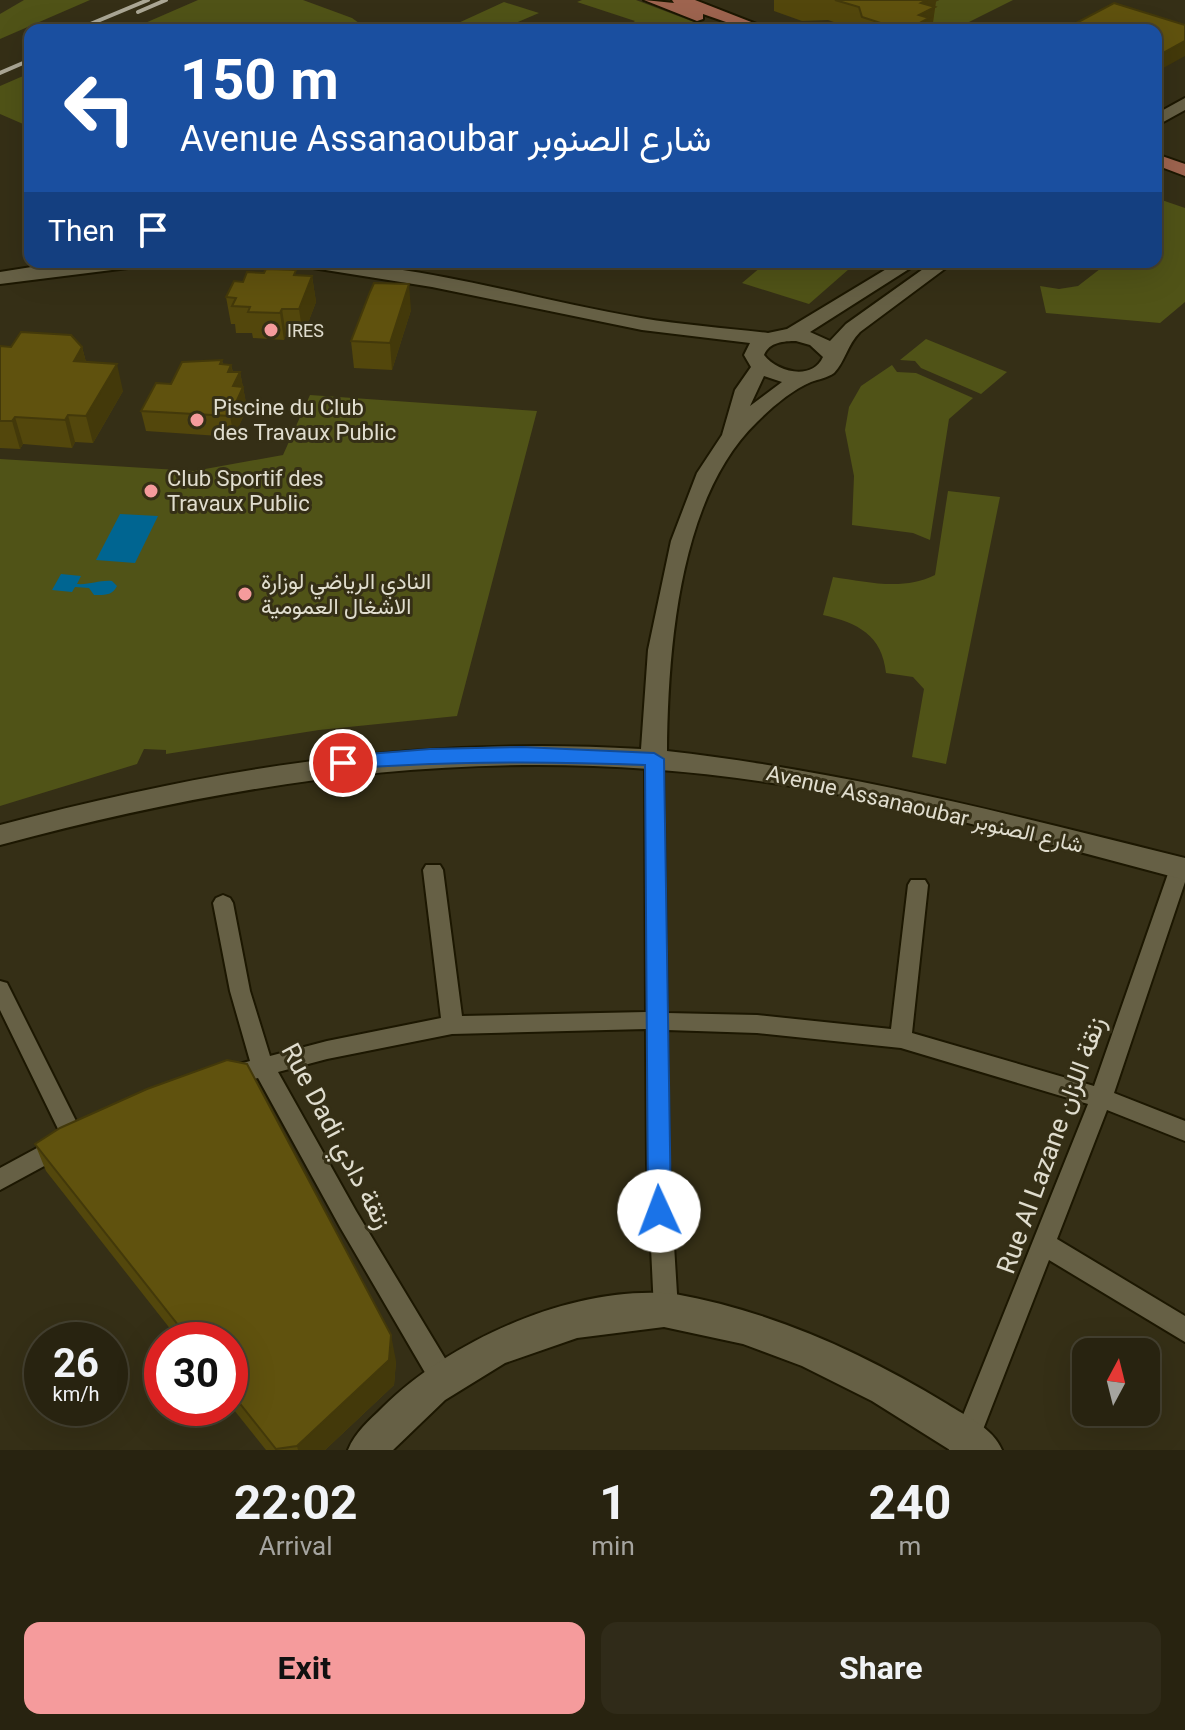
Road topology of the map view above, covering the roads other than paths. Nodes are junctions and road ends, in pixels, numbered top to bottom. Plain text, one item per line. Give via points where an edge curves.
1 (652, 0) edge
2 (680, 0) edge
3 (718, 24) edge
4 (747, 24) edge
5 (1185, 103) edge
6 (1162, 117) edge
7 (1162, 161) edge
8 (1185, 170) edge
9 (1162, 178) edge
10 (1185, 185) edge
11 (80, 268) edge
12 (351, 268) edge
13 (901, 268) edge
14 (937, 268) edge
15 (0, 278) edge
16 (642, 324) junction
17 (791, 335) junction
18 (768, 339) junction
19 (832, 356) junction
20 (759, 364) junction
21 (807, 376) junction
22 (732, 437) junction
23 (654, 759) junction
24 (0, 835) edge
25 (1182, 869) edge
26 (433, 870) dead end
27 (918, 885) dead end
28 (223, 903) dead end
29 (0, 989) edge
30 (655, 1021) junction
31 (452, 1025) junction
32 (901, 1039) junction
33 (262, 1065) junction
34 (199, 1086) edge
35 (1101, 1098) junction
36 (99, 1128) edge
37 (1185, 1131) edge
38 (74, 1139) junction
39 (0, 1180) edge
40 (1045, 1245) junction
41 (666, 1310) junction
42 (1185, 1330) edge
43 (443, 1379) junction
44 (971, 1447) edge
45 (367, 1450) edge

1 - 3 main road
2 - 4 main road
5 - 6 street
7 - 8 main road
9 - 10 main road
11 - 15 street
12 - 16 street
13 - 17 street
14 - 19 street via 853,328
16 - 18 street
16 - 20 street
17 - 18 street
17 - 19 street via 814,339
18 - 20 street via 755,349
19 - 21 street via 826,368
20 - 21 street via 783,376
20 - 22 street via 739,404
21 - 22 street via 774,396
22 - 23 street via 709,471 675,575 657,684
23 - 24 street, Avenue Assanaoubar شارع الصنوبر via 522,754 327,764 143,797
23 - 25 street, Avenue Assanaoubar شارع الصنوبر via 832,784
23 - 30 street
25 - 35 street, Rue Al Lazane زنقة اللزان
26 - 31 street
27 - 32 street
28 - 33 street, Rue Dadi زنقة دادي via 240,991
29 - 38 street
30 - 31 street
30 - 32 street via 757,1024
30 - 41 street
31 - 33 street
32 - 35 street
33 - 34 street
33 - 43 street, Rue Dadi زنقة دادي
35 - 37 street
35 - 40 street, Rue Al Lazane زنقة اللزان
36 - 38 street
38 - 39 street
40 - 42 street
40 - 44 street, Rue Al Lazane زنقة اللزان
41 - 43 street via 547,1328
41 - 44 street via 782,1339 850,1369
43 - 45 street

